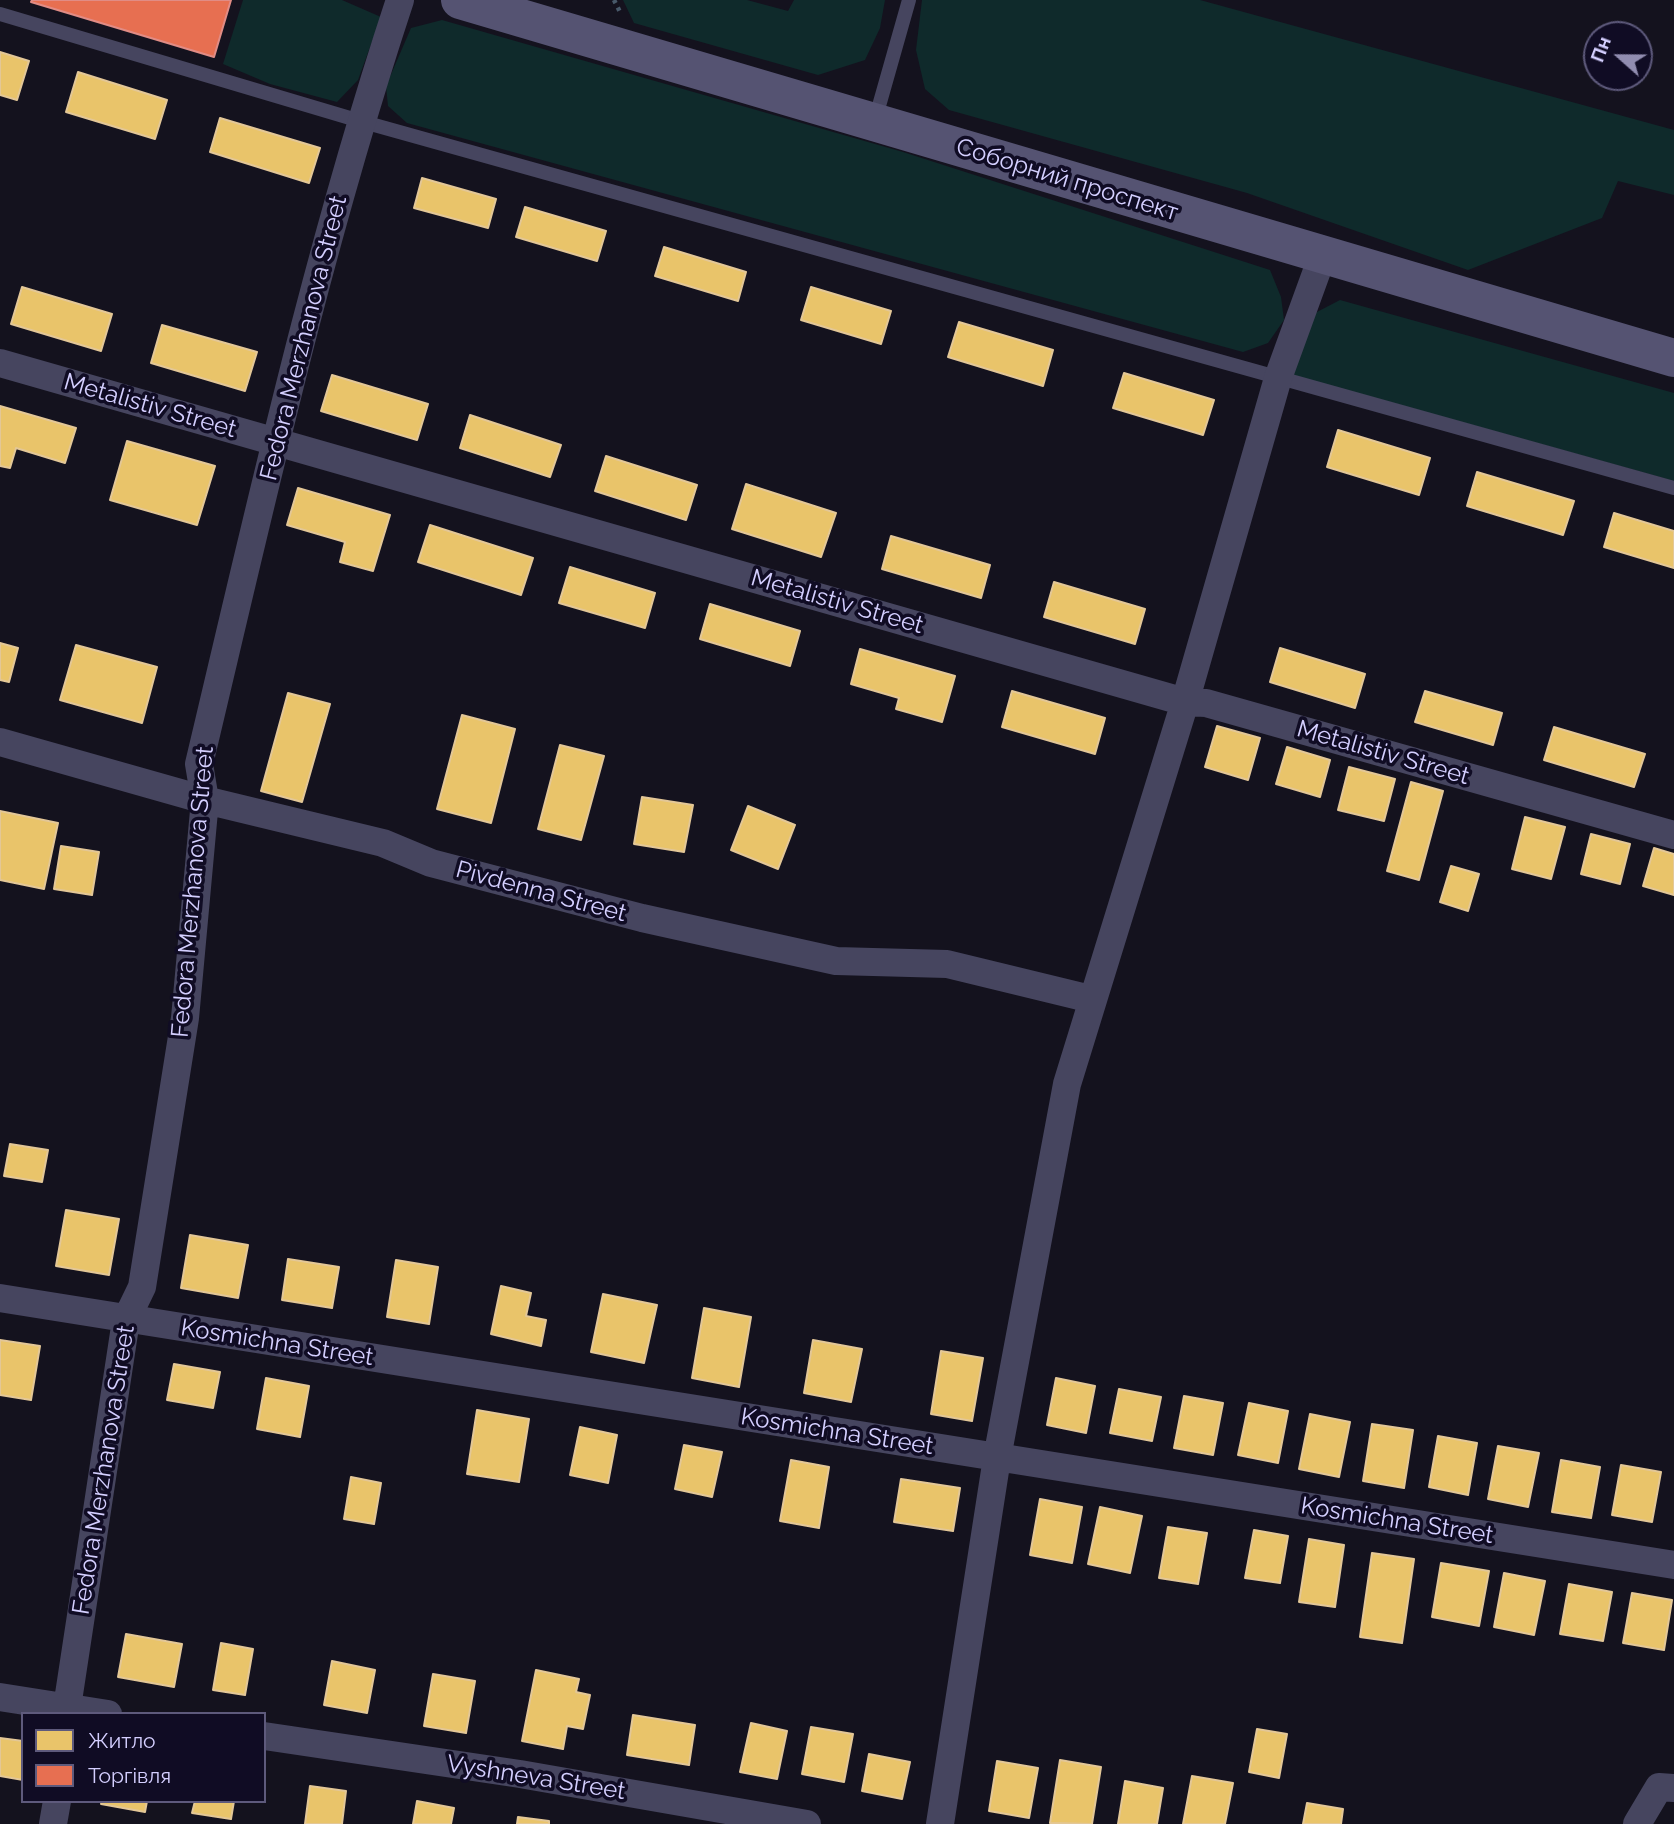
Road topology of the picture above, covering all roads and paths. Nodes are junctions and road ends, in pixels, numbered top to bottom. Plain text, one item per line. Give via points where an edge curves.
1 (400, 0) edge
2 (460, 0) edge
3 (909, 0) edge
4 (0, 15) edge
5 (360, 121) junction
6 (875, 121) junction
7 (1322, 257) junction
8 (1674, 358) edge
9 (0, 363) edge
10 (1278, 378) junction
11 (276, 442) junction
12 (1674, 488) edge
13 (1185, 702) junction
14 (0, 742) edge
15 (205, 800) junction
16 (1674, 835) edge
17 (1091, 999) junction
18 (0, 1298) edge
19 (126, 1320) junction
20 (997, 1458) junction
21 (1674, 1565) edge
22 (0, 1697) edge
23 (66, 1711) edge
24 (266, 1737) edge
25 (1674, 1788) edge
26 (57, 1803) edge
27 (53, 1824) edge
28 (807, 1824) edge
29 (940, 1824) edge
30 (1637, 1824) edge

1 - 5 street, Fedora Merzhanova Street
2 - 6 main road, Соборний проспект
3 - 6 lane
4 - 5 lane
5 - 10 lane
5 - 11 street, Fedora Merzhanova Street
6 - 7 main road, Соборний проспект
7 - 8 main road, Соборний проспект
7 - 10 street
9 - 11 street, Metalistiv Street
10 - 12 lane
10 - 13 street
11 - 13 street, Metalistiv Street
11 - 15 street, Fedora Merzhanova Street via 199,764
13 - 16 street, Metalistiv Street via 1219,706
13 - 17 street
14 - 15 street, Pivdenna Street
15 - 17 street, Pivdenna Street via 383,843 431,863 642,918 836,961 947,964
15 - 19 street, Fedora Merzhanova Street via 185,1018 142,1287
17 - 20 street via 1067,1084
18 - 19 street, Kosmichna Street
19 - 20 street, Kosmichna Street
19 - 23 street, Fedora Merzhanova Street
20 - 21 street, Kosmichna Street
20 - 29 street
22 - 23 street
24 - 28 street, Vyshneva Street via 520,1774
25 - 30 street via 1659,1787
26 - 27 street

